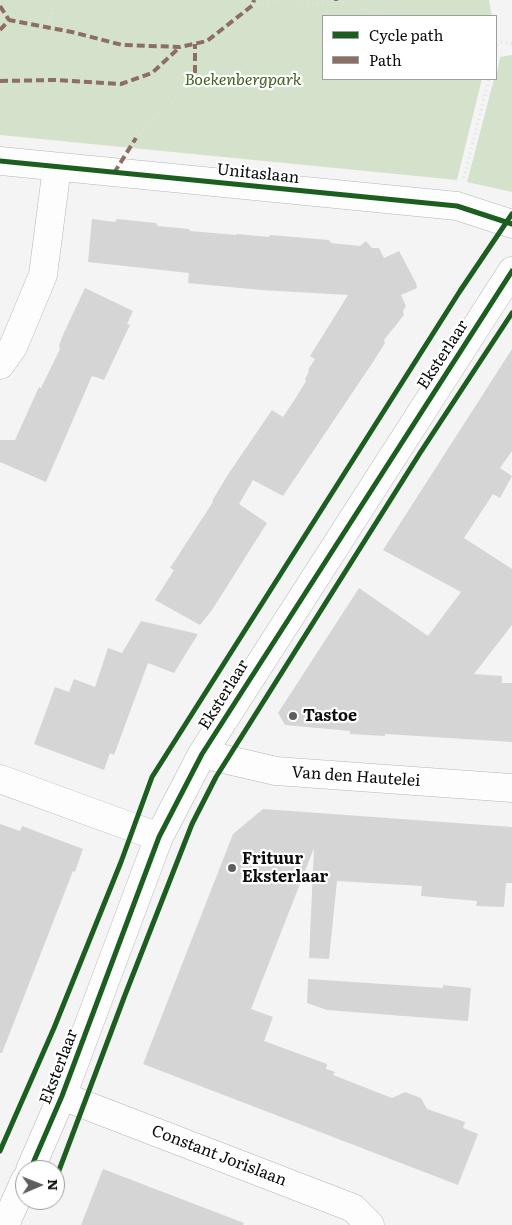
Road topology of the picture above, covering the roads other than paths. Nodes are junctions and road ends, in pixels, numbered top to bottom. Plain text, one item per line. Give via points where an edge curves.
1 (0, 161) edge
2 (57, 167) junction
3 (512, 224) edge
4 (512, 271) edge
5 (0, 366) edge
6 (202, 754) junction
7 (0, 779) edge
8 (512, 788) edge
9 (160, 837) junction
10 (62, 1096) junction
11 (34, 1160) edge
12 (15, 1202) edge
13 (5, 1225) edge
14 (370, 1225) edge

1 - 2 street, Unitaslaan
2 - 3 street, Unitaslaan via 457,206
2 - 5 street via 43,275 13,348
4 - 6 street, Eksterlaar
6 - 8 street, Van den Hautelei via 276,771
6 - 9 street, Eksterlaar
7 - 9 street
9 - 10 street, Eksterlaar
10 - 11 street, Eksterlaar
10 - 14 street, Constant Jorislaan via 353,1208
12 - 13 street

